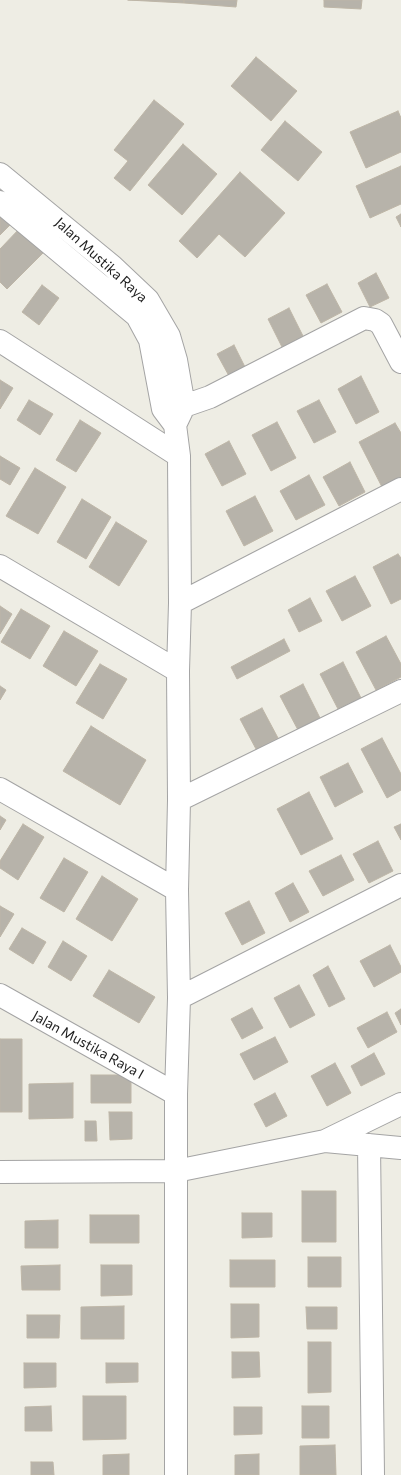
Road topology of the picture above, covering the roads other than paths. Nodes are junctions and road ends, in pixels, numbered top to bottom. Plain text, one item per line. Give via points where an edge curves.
1 (0, 174) edge
2 (0, 202) edge
3 (0, 341) edge
4 (401, 362) edge
5 (174, 413) junction
6 (178, 456) junction
7 (401, 489) edge
8 (0, 566) edge
9 (180, 603) junction
10 (178, 671) junction
11 (401, 691) edge
12 (0, 789) edge
13 (179, 800) junction
14 (401, 885) edge
15 (177, 890) junction
16 (0, 995) edge
17 (179, 998) junction
18 (176, 1094) junction
19 (401, 1104) edge
20 (324, 1141) junction
21 (369, 1145) junction
22 (401, 1148) edge
23 (176, 1171) junction
24 (0, 1172) edge
25 (176, 1475) edge
26 (373, 1475) edge

1 - 5 street, Jalan Mustika Raya via 112,266 148,300 169,336 176,360
2 - 5 street, Jalan Mustika Raya via 137,316 150,340
3 - 6 street
4 - 5 street via 381,324 364,318
5 - 6 street
6 - 9 street
7 - 9 street
8 - 10 street
9 - 10 street
10 - 13 street
11 - 13 street
12 - 15 street
13 - 15 street
14 - 17 street
15 - 17 street
16 - 18 street, Jalan Mustika Raya I
17 - 18 street
18 - 23 street
19 - 20 street
20 - 21 street
20 - 23 street
21 - 22 street
21 - 26 street
23 - 24 street
23 - 25 street

